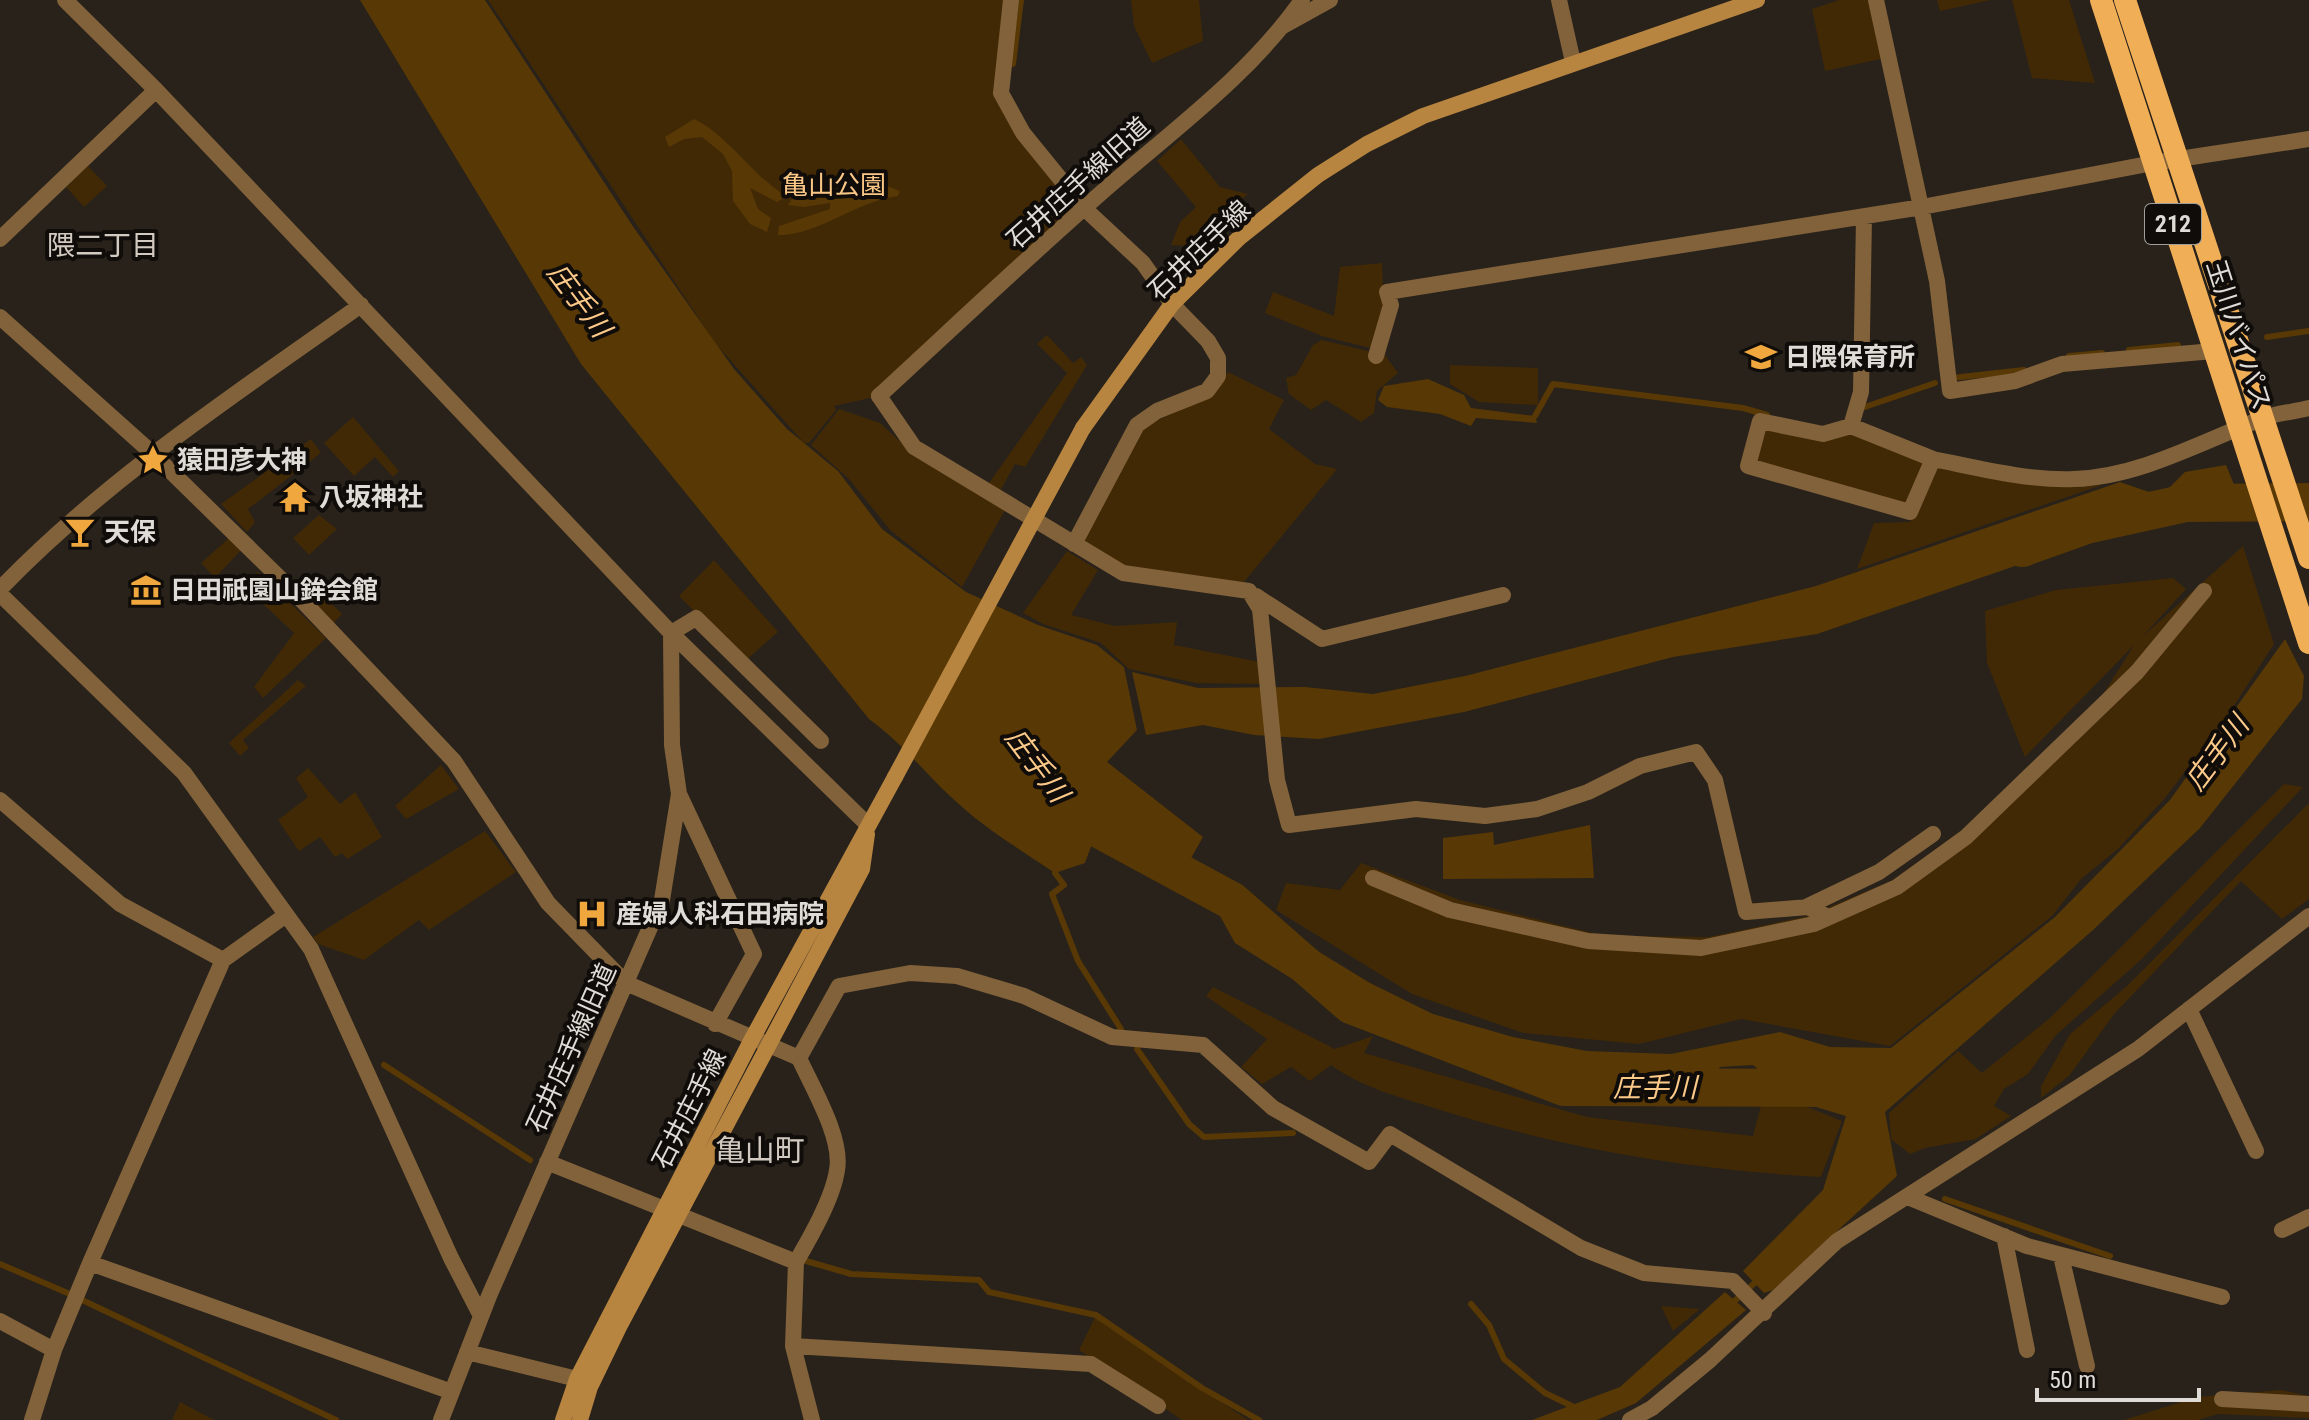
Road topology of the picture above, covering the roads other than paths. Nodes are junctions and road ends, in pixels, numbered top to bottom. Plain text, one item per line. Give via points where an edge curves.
1 (65, 0) edge
2 (1011, 0) edge
3 (1302, 0) edge
4 (1330, 0) edge
5 (1559, 0) edge
6 (1757, 0) edge
7 (1876, 0) edge
8 (2101, 0) edge
9 (2125, 0) edge
10 (1283, 26) junction
11 (1573, 62) junction
12 (156, 90) junction
13 (2309, 139) edge
14 (2178, 159) junction
15 (2153, 163) junction
16 (1922, 207) junction
17 (1084, 208) junction
18 (1864, 217) junction
19 (0, 239) edge
20 (1172, 304) junction
21 (361, 305) junction
22 (0, 317) edge
23 (2214, 351) junction
24 (1376, 356) dead end
25 (2309, 408) edge
26 (2264, 417) junction
27 (1851, 426) junction
28 (2243, 438) junction
29 (152, 453) junction
30 (1933, 459) junction
31 (1074, 544) junction
32 (2309, 558) edge
33 (1249, 591) junction
34 (2204, 591) dead end
35 (0, 592) edge
36 (1503, 595) dead end
37 (671, 633) junction
38 (2309, 643) edge
39 (821, 741) dead end
40 (679, 794) junction
41 (0, 800) edge
42 (868, 825) junction
43 (1933, 834) dead end
44 (1373, 878) dead end
45 (1806, 907) junction
46 (286, 915) junction
47 (2309, 916) edge
48 (1828, 917) junction
49 (223, 960) junction
50 (626, 983) junction
51 (2189, 1009) junction
52 (715, 1024) junction
53 (759, 1042) junction
54 (799, 1058) junction
55 (2256, 1151) dead end
56 (547, 1162) junction
57 (1908, 1197) junction
58 (672, 1210) junction
59 (2309, 1217) edge
60 (2282, 1230) dead end
61 (2004, 1236) junction
62 (2061, 1256) junction
63 (796, 1262) junction
64 (90, 1263) junction
65 (2222, 1297) dead end
66 (1764, 1313) junction
67 (481, 1316) junction
68 (0, 1321) edge
69 (793, 1346) junction
70 (54, 1350) junction
71 (2027, 1350) dead end
72 (467, 1352) junction
73 (2087, 1366) dead end
74 (577, 1379) junction
75 (452, 1392) junction
76 (2222, 1399) dead end
77 (2309, 1404) edge
78 (1158, 1406) dead end
79 (1656, 1414) edge
80 (32, 1420) edge
81 (441, 1420) edge
82 (563, 1420) edge
83 (580, 1420) edge
84 (812, 1420) edge
85 (1630, 1420) edge

1 - 12 street
2 - 17 street via 1001,93 1027,139
3 - 10 street, 石井庄手線旧道
4 - 10 street
5 - 11 street
6 - 11 main road, 石井庄手線
7 - 16 street
8 - 15 highway, 玉川バイパス / 212
9 - 14 highway, 玉川バイパス / 212
10 - 17 street, 石井庄手線旧道 via 1236,75
11 - 20 main road, 石井庄手線 via 1423,116 1367,144 1318,175 1239,238
12 - 19 street
12 - 21 street
13 - 14 street
14 - 15 street
14 - 26 highway, 玉川バイパス / 212
15 - 16 street
15 - 23 highway, 玉川バイパス / 212
16 - 18 street
16 - 23 street via 1950,391 2015,381 2062,364
17 - 20 street via 1143,263
17 - 31 street, 石井庄手線旧道 via 879,396 914,447
18 - 24 street via 1387,292 1391,305
18 - 27 street via 1861,392
20 - 31 street via 1208,341 1218,358 1218,376 1207,391 1137,425
20 - 42 main road, 石井庄手線, bridge via 1083,428
21 - 29 street
21 - 37 street
22 - 29 street
23 - 28 highway, 玉川バイパス / 212
25 - 26 street
26 - 28 street
26 - 32 highway, 玉川バイパス / 212
27 - 30 street
27 - 30 street via 1823,434 1760,421 1748,466 1910,512
28 - 30 street via 2072,479
28 - 38 highway, 玉川バイパス / 212
29 - 35 street via 40,548
29 - 50 street via 294,592 454,761 548,903
31 - 33 street via 1123,573
33 - 36 street via 1322,639
33 - 45 street via 1260,609 1277,780 1289,825 1416,809 1485,816 1537,809 1640,766 1696,752 1715,780 1746,912
34 - 48 street via 2137,672 1966,837 1897,887
35 - 46 street via 184,773
37 - 39 street via 696,618
37 - 40 street, 石井庄手線旧道 via 672,745
37 - 42 street
40 - 50 street, 石井庄手線旧道 via 662,900
40 - 52 street via 754,954
41 - 49 street via 120,904
42 - 53 main road, 石井庄手線 via 862,869
43 - 45 street via 1879,872
44 - 48 street via 1450,910 1588,941 1701,948
45 - 48 street
46 - 49 street
46 - 67 street via 311,949
47 - 51 street
49 - 64 street
50 - 52 street
50 - 56 street, 石井庄手線旧道
51 - 55 street
51 - 57 street via 2138,1049
52 - 53 street
53 - 54 street
53 - 58 main road, 石井庄手線
54 - 63 street via 832,1131 838,1169
54 - 66 street via 839,986 910,973 957,976 1024,996 1112,1037 1203,1045 1273,1108 1369,1162 1390,1134 1581,1248 1644,1273 1733,1281
56 - 58 street
56 - 67 street, 石井庄手線旧道
57 - 61 street
57 - 66 street via 1837,1241
58 - 63 street
58 - 74 main road, 石井庄手線
58 - 83 main road, 石井庄手線 via 590,1387
59 - 60 street
61 - 62 street
61 - 71 street
62 - 65 street
62 - 73 street
63 - 69 street
64 - 70 street
64 - 75 street
66 - 79 street
67 - 72 street, 石井庄手線旧道
68 - 70 street
69 - 78 street via 1091,1364
69 - 84 street
70 - 80 street
72 - 74 street
72 - 75 street, 石井庄手線旧道
74 - 82 main road, 石井庄手線
75 - 81 street, 石井庄手線旧道
76 - 77 street
79 - 85 street

